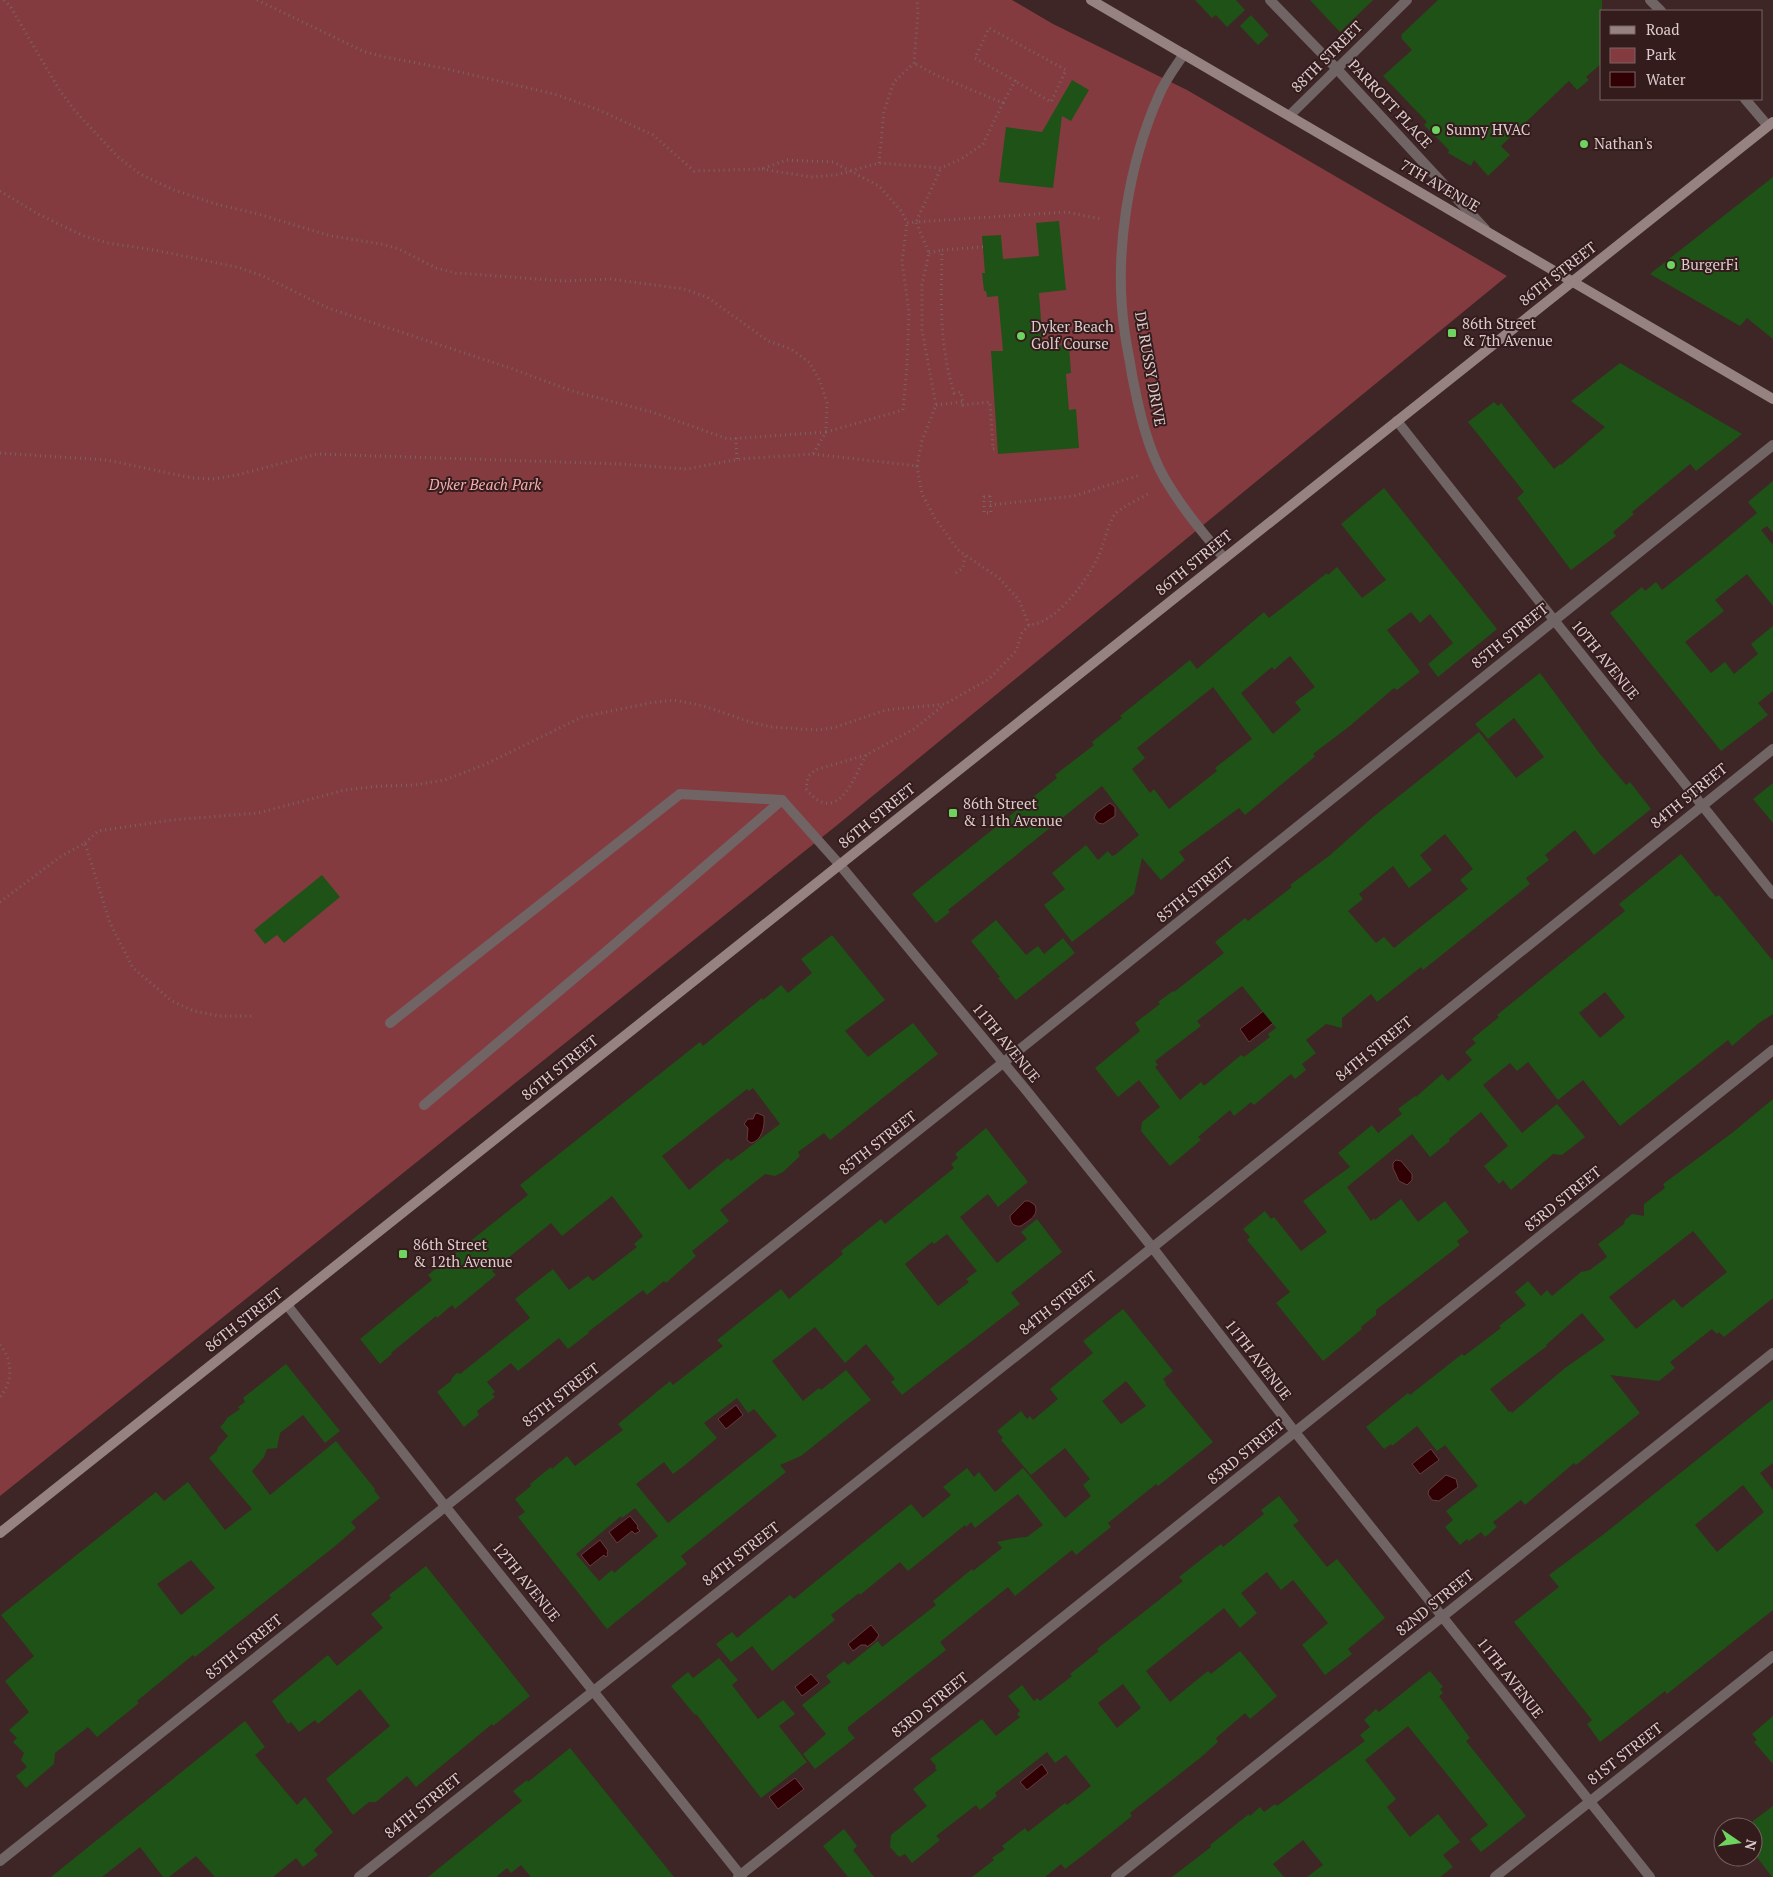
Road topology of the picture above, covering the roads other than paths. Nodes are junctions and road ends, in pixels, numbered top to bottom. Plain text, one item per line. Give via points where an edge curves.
1 (1091, 0) edge
2 (1270, 0) edge
3 (1407, 0) edge
4 (1650, 0) edge
5 (1660, 10) edge
6 (1184, 54) junction
7 (1336, 68) junction
8 (1746, 100) edge
9 (1290, 115) junction
10 (1770, 124) edge
11 (1485, 230) junction
12 (1571, 282) junction
13 (1773, 399) edge
14 (1397, 421) junction
15 (1773, 445) edge
16 (1224, 558) junction
17 (1554, 620) junction
18 (1773, 748) edge
19 (782, 800) junction
20 (1702, 805) junction
21 (840, 865) junction
22 (1773, 894) edge
23 (390, 1022) dead end
24 (1773, 1050) edge
25 (1004, 1062) junction
26 (424, 1105) dead end
27 (1152, 1247) junction
28 (287, 1305) junction
29 (1773, 1353) edge
30 (1295, 1432) junction
31 (445, 1506) junction
32 (0, 1533) edge
33 (1442, 1616) junction
34 (1773, 1656) edge
35 (593, 1690) junction
36 (1590, 1802) junction
37 (0, 1861) edge
38 (741, 1876) edge
39 (359, 1877) edge
40 (1116, 1877) edge
41 (1495, 1877) edge
42 (1650, 1877) edge

1 - 6 main road, 7TH AVENUE
2 - 7 street, PARROTT PLACE
3 - 7 street, 88TH STREET
4 - 5 street
6 - 9 main road, 7TH AVENUE
6 - 16 street, DE RUSSY DRIVE via 1160,92 1144,133 1132,179 1123,232 1124,332 1147,438 1165,478 1191,518
7 - 9 street, 88TH STREET
7 - 11 street, PARROTT PLACE
8 - 10 street
9 - 11 main road, 7TH AVENUE
10 - 12 main road, 86TH STREET
11 - 12 main road, 7TH AVENUE
12 - 13 main road, 7TH AVENUE
12 - 14 main road, 86TH STREET
14 - 16 main road, 86TH STREET
14 - 17 street, 10TH AVENUE
15 - 17 street, 85TH STREET
16 - 21 main road, 86TH STREET
17 - 20 street, 10TH AVENUE
17 - 25 street, 85TH STREET
18 - 20 street, 84TH STREET
19 - 21 street, 11TH AVENUE
19 - 23 street via 680,794
19 - 26 street
20 - 22 street, 10TH AVENUE
20 - 27 street, 84TH STREET
21 - 25 street, 11TH AVENUE
21 - 28 main road, 86TH STREET
24 - 30 street, 83RD STREET
25 - 27 street, 11TH AVENUE
25 - 31 street, 85TH STREET
27 - 30 street, 11TH AVENUE
27 - 35 street, 84TH STREET
28 - 31 street, 12TH AVENUE
28 - 32 main road, 86TH STREET
29 - 33 street, 82ND STREET
30 - 33 street, 11TH AVENUE
30 - 38 street, 83RD STREET
31 - 35 street, 12TH AVENUE
31 - 37 street, 85TH STREET
33 - 36 street, 11TH AVENUE
33 - 40 street, 82ND STREET
34 - 36 street, 81ST STREET
35 - 38 street, 12TH AVENUE
35 - 39 street, 84TH STREET
36 - 41 street, 81ST STREET
36 - 42 street, 11TH AVENUE

